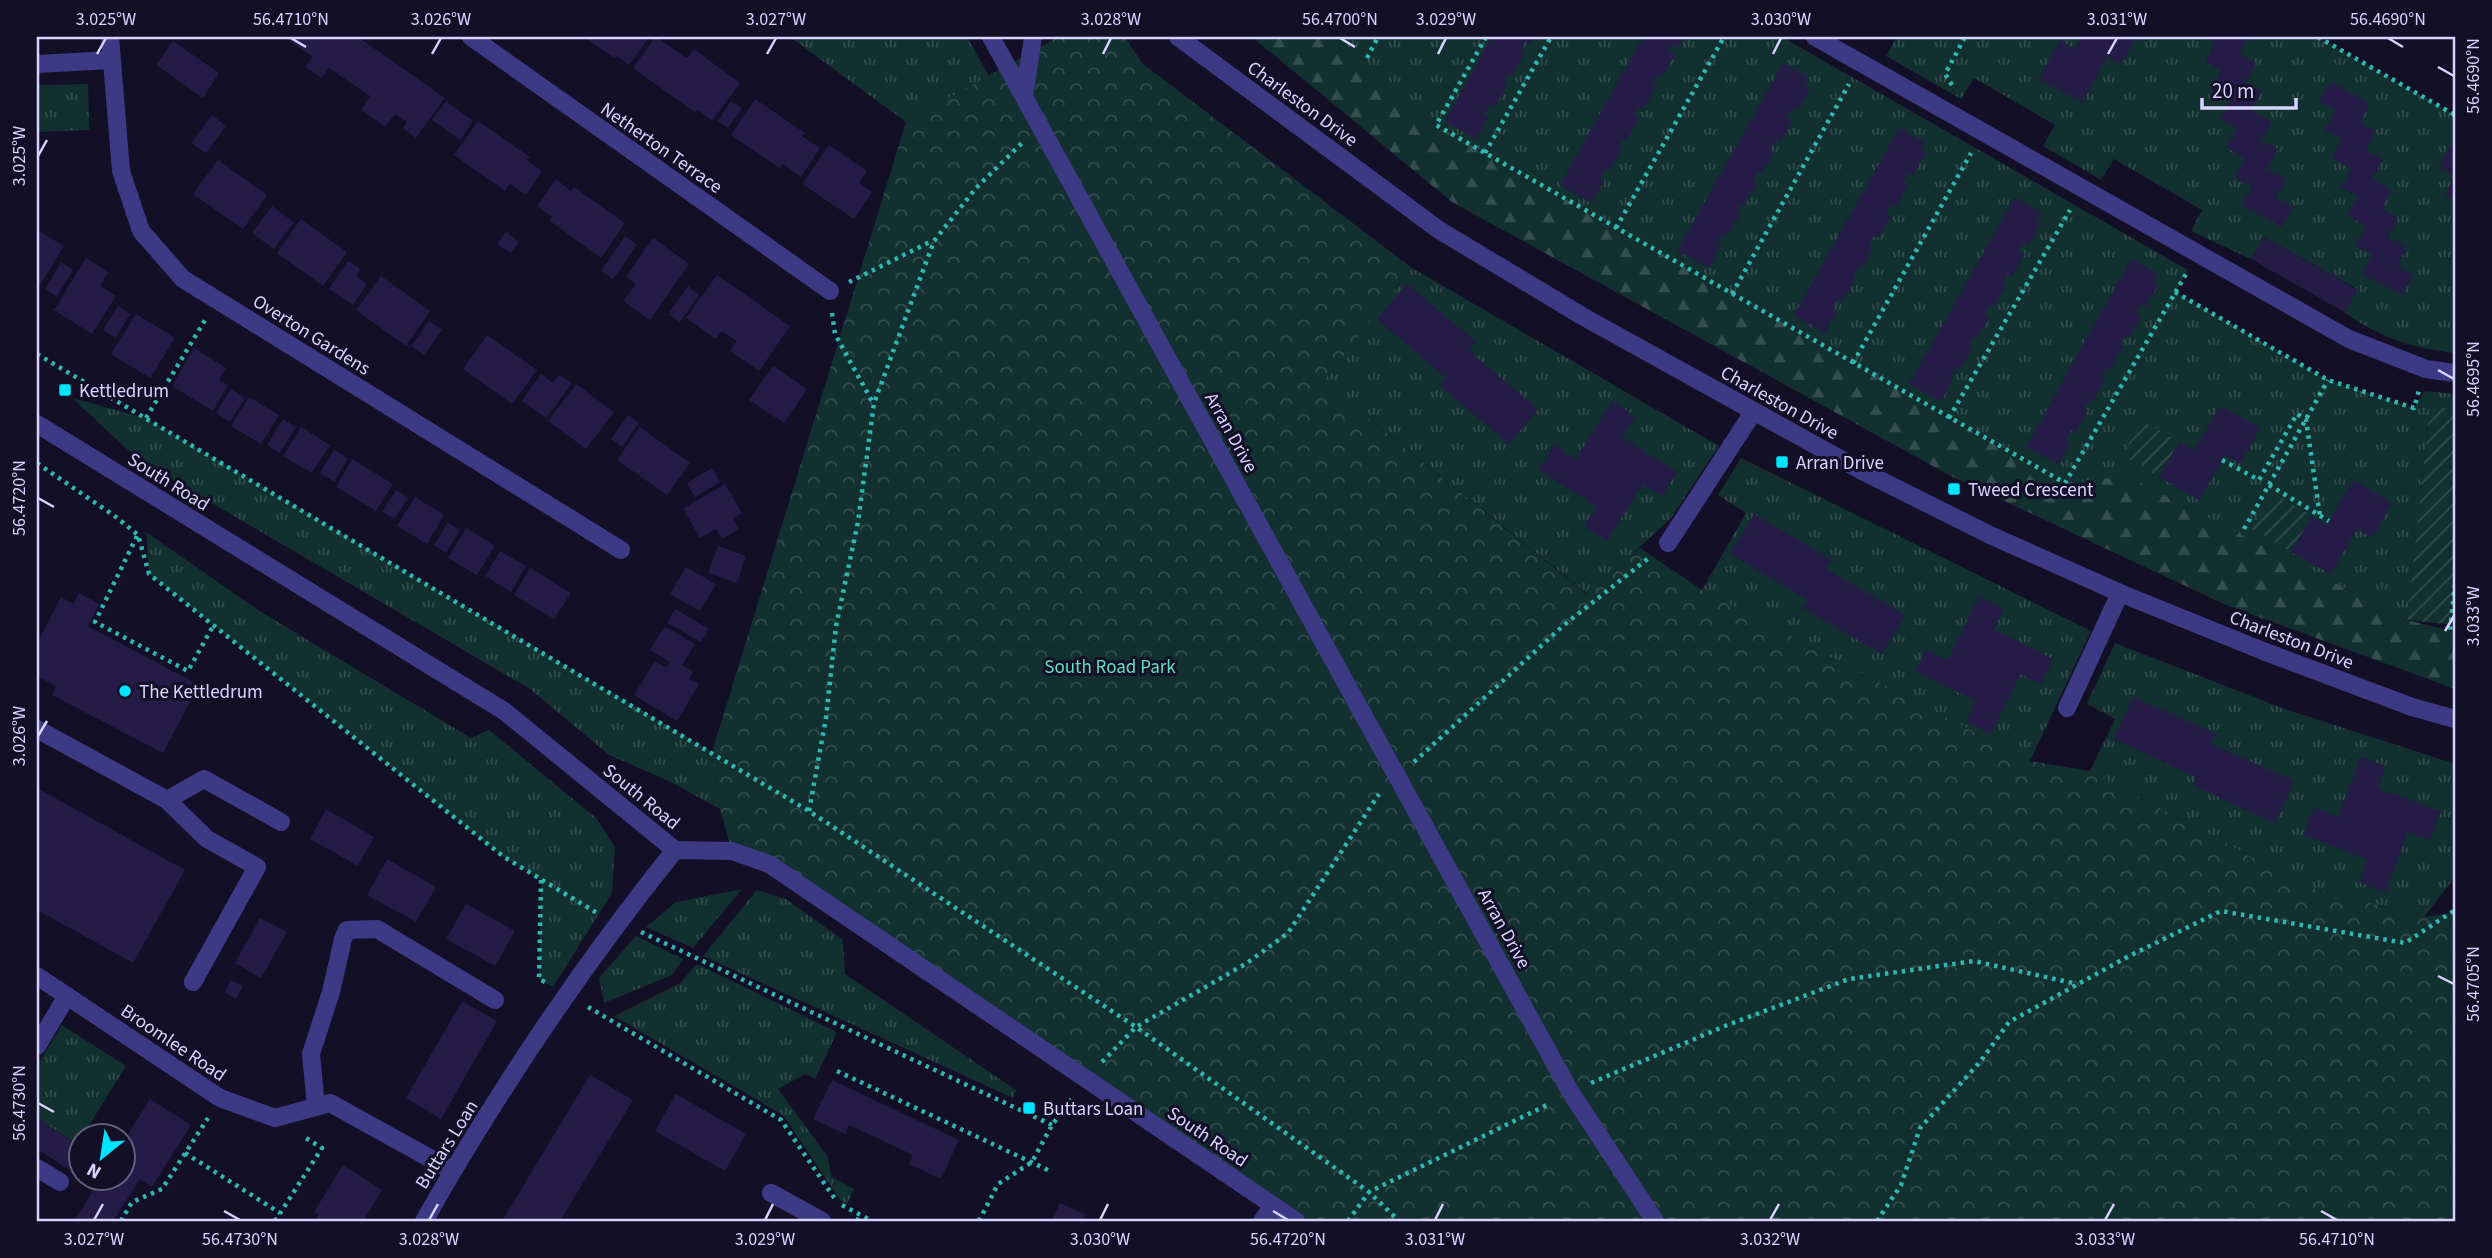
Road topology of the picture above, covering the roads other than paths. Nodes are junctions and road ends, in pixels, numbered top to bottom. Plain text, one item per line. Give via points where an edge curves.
1 (110, 37) edge
2 (471, 37) edge
3 (991, 37) edge
4 (1033, 37) edge
5 (1178, 37) edge
6 (1815, 37) edge
7 (112, 60) junction
8 (37, 64) edge
9 (1024, 97) junction
10 (830, 291) road end
11 (2455, 373) edge
12 (1754, 411) junction
13 (37, 424) edge
14 (1668, 543) road end
15 (621, 551) dead end
16 (2120, 593) junction
17 (2067, 708) dead end
18 (2455, 719) edge
19 (37, 729) edge
20 (167, 800) junction
21 (281, 822) dead end
22 (675, 850) junction
23 (37, 976) edge
24 (193, 982) dead end
25 (67, 996) junction
26 (495, 1000) dead end
27 (37, 1046) edge
28 (316, 1107) junction
29 (37, 1168) edge
30 (453, 1171) junction
31 (60, 1182) dead end
32 (771, 1193) dead end
33 (1273, 1206) junction
34 (424, 1221) edge
35 (822, 1221) edge
36 (1262, 1221) edge
37 (1296, 1221) edge
38 (1655, 1221) edge

1 - 7 street, Overton Gardens
2 - 10 street, Netherton Terrace
3 - 9 street, Arran Drive
4 - 9 street
5 - 12 street, Charleston Drive via 1439,230
6 - 11 street via 2349,339 2426,369
7 - 8 street
7 - 15 street, Overton Gardens via 121,171 141,230 183,279
9 - 38 street, Arran Drive via 1571,1093
12 - 14 street
12 - 16 street, Charleston Drive via 1862,471
13 - 22 street, South Road via 504,711
16 - 17 street
16 - 18 street, Charleston Drive via 2263,651
19 - 20 street
20 - 21 street via 204,779
20 - 24 street via 207,839 257,867
22 - 30 street, Buttars Loan via 566,994
22 - 33 street, South Road via 732,851 769,864
23 - 25 street, Broomlee Road
25 - 27 street
25 - 28 street, Broomlee Road via 220,1098 275,1118
26 - 28 street via 377,929 347,930 311,1054
28 - 30 street via 330,1103
29 - 31 street
30 - 34 street, Buttars Loan
32 - 35 street
33 - 36 street
33 - 37 street, South Road

